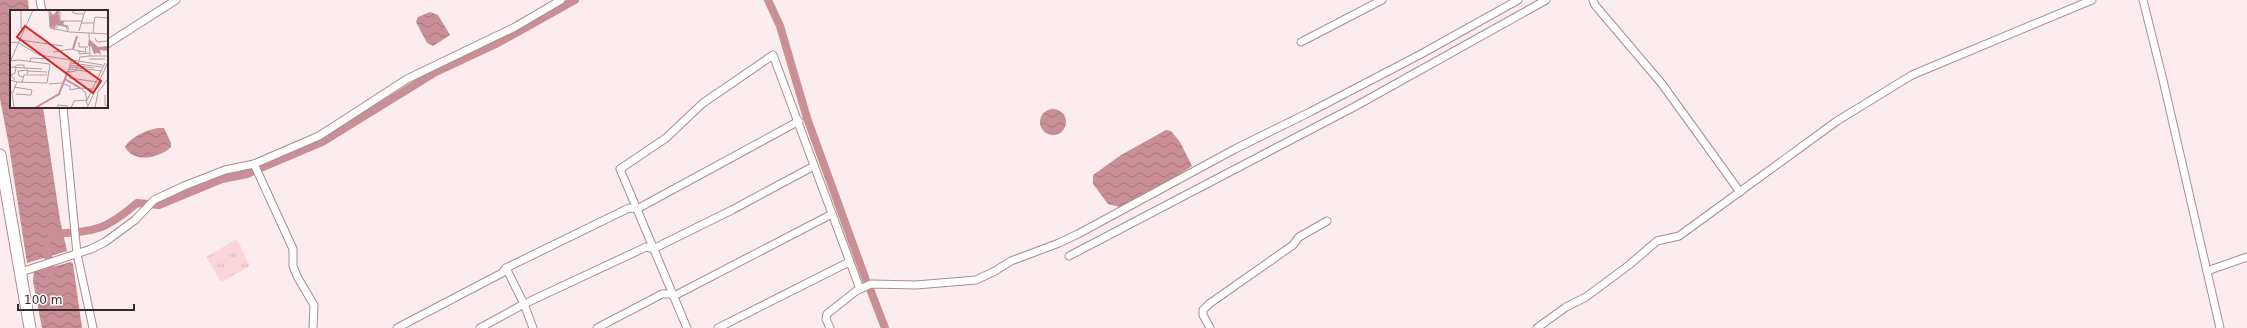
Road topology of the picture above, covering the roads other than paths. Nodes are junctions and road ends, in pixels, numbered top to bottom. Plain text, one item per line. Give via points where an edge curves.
1 (40, 0) edge
2 (176, 0) edge
3 (561, 0) edge
4 (1382, 0) edge
5 (1518, 0) edge
6 (1546, 0) edge
7 (1593, 0) edge
8 (2092, 0) edge
9 (2143, 0) edge
10 (42, 10) edge
11 (1301, 42) dead end
12 (108, 43) edge
13 (63, 108) edge
14 (799, 121) junction
15 (0, 155) edge
16 (254, 164) junction
17 (814, 166) junction
18 (1740, 192) junction
19 (637, 209) junction
20 (832, 214) junction
21 (1326, 221) dead end
22 (653, 248) junction
23 (77, 254) junction
24 (1069, 256) dead end
25 (2247, 257) edge
26 (849, 262) junction
27 (506, 268) junction
28 (21, 272) junction
29 (2207, 272) junction
30 (860, 289) junction
31 (674, 296) junction
32 (524, 304) junction
33 (30, 328) edge
34 (92, 328) edge
35 (313, 328) edge
36 (397, 328) edge
37 (480, 328) edge
38 (533, 328) edge
39 (597, 328) edge
40 (687, 328) edge
41 (718, 328) edge
42 (830, 328) edge
43 (1210, 328) edge
44 (1537, 328) edge
45 (2220, 328) edge

1 - 10 street
2 - 12 street
3 - 16 street via 515,27 407,79 319,136
4 - 11 street
5 - 30 street via 1423,53 1234,149 1078,234 1011,261 987,275 966,282 880,283
6 - 24 street via 1354,107
7 - 18 street via 1662,84
8 - 18 street via 1912,75 1837,121
9 - 29 street
13 - 23 street
14 - 17 street
14 - 19 street
14 - 19 street via 773,55 702,103 666,138 620,169
15 - 28 main road
16 - 23 street via 205,177 154,200 123,230 105,242
16 - 35 street via 293,249 293,266 298,278 314,305
17 - 20 street
17 - 22 street
18 - 44 street via 1679,236 1657,241 1586,297 1566,307
19 - 22 street
19 - 27 street via 629,208
20 - 26 street
20 - 31 street
21 - 43 street via 1299,237 1293,245 1209,304 1202,315
22 - 31 street
22 - 32 street via 646,247
23 - 28 street
23 - 34 street
25 - 29 street
26 - 30 street
26 - 41 street
27 - 32 street
27 - 36 street via 502,273
28 - 33 main road
29 - 45 street
30 - 42 street via 827,314 826,319
31 - 39 street via 662,294
31 - 40 street
32 - 37 street
32 - 38 street

